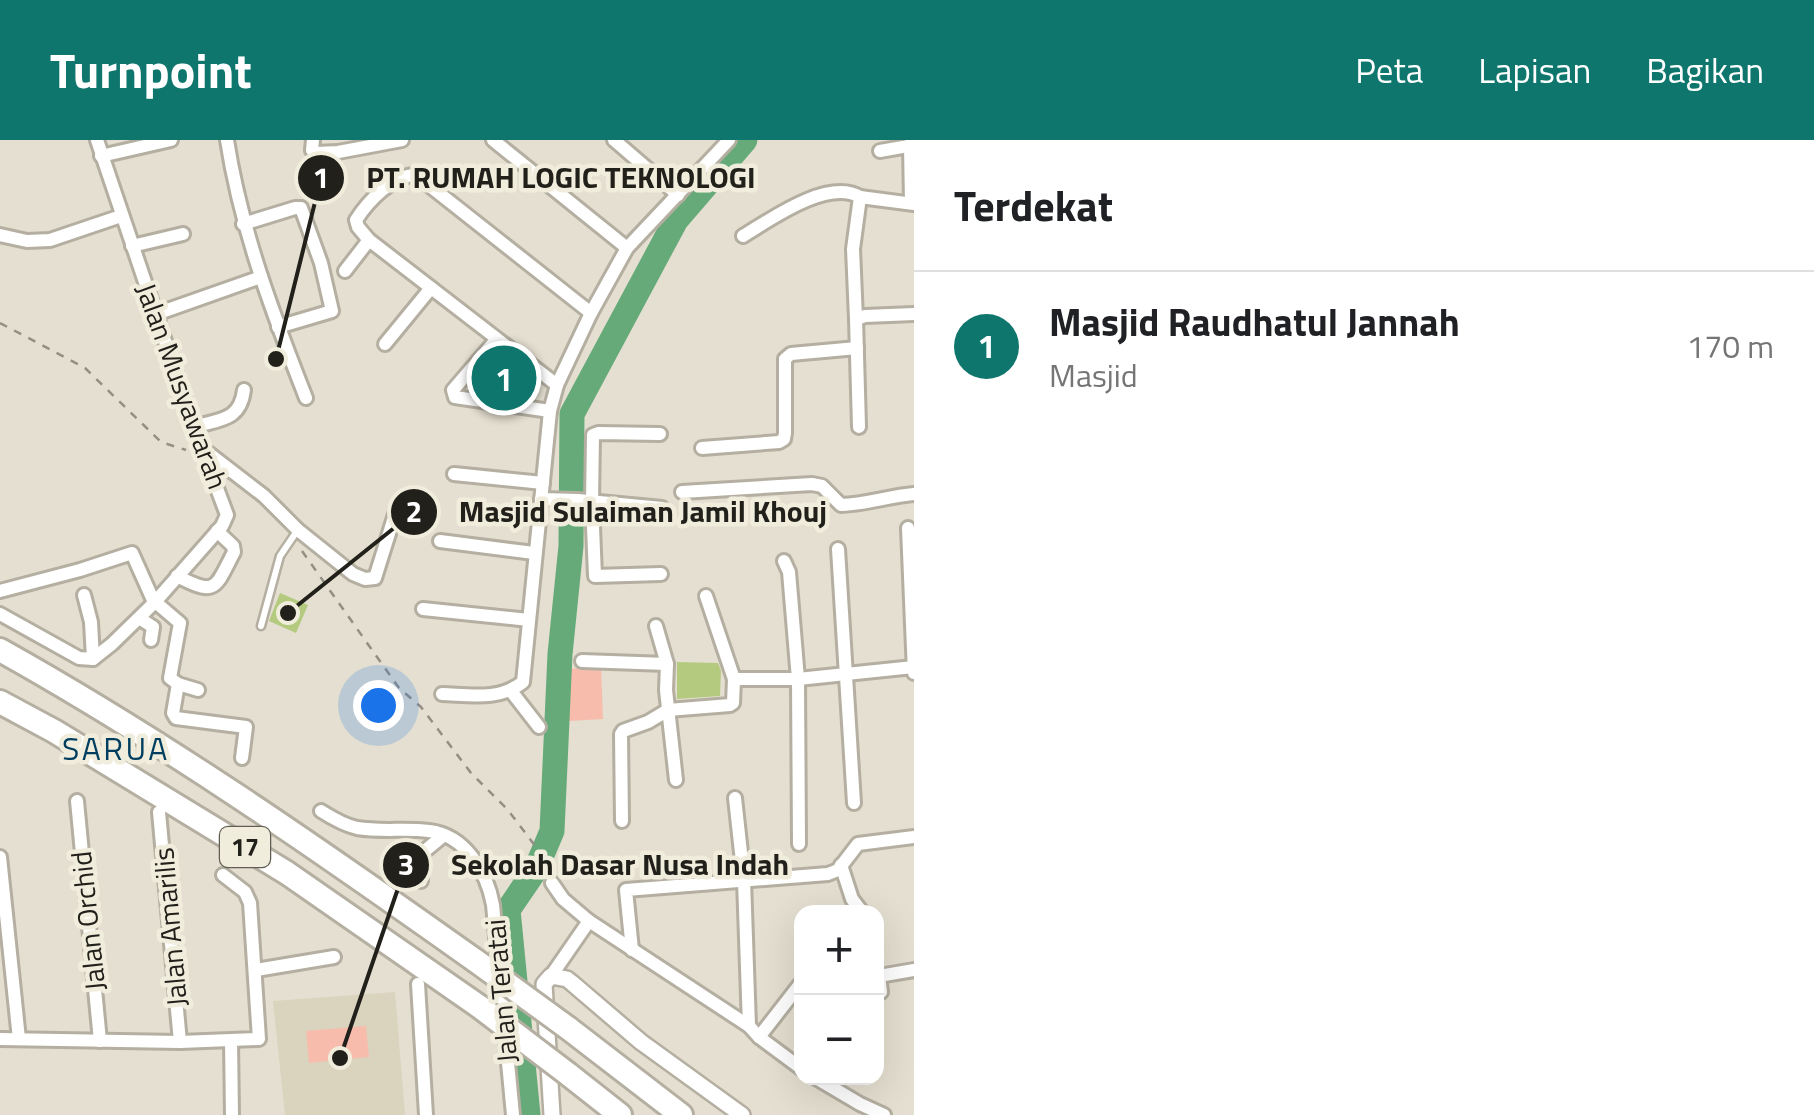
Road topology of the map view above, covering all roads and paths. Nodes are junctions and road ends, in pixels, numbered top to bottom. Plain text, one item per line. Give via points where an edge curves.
1 (96, 140) edge
2 (171, 140) edge
3 (227, 140) edge
4 (312, 140) edge
5 (402, 140) edge
6 (493, 140) edge
7 (614, 140) edge
8 (728, 140) edge
9 (912, 145) edge
10 (880, 151) dead end
11 (101, 156) junction
12 (678, 194) junction
13 (860, 197) junction
14 (912, 204) edge
15 (121, 216) junction
16 (243, 224) junction
17 (0, 234) edge
18 (183, 234) dead end
19 (743, 236) dead end
20 (369, 240) junction
21 (132, 246) junction
22 (627, 248) junction
23 (345, 272) dead end
24 (261, 276) junction
25 (431, 288) junction
26 (590, 313) junction
27 (156, 314) junction
28 (914, 314) edge
29 (856, 319) junction
30 (0, 323) edge
31 (278, 327) junction
32 (496, 340) junction
33 (385, 344) dead end
34 (857, 348) junction
35 (557, 385) junction
36 (244, 390) dead end
37 (306, 398) dead end
38 (550, 411) junction
39 (194, 427) junction
40 (859, 427) dead end
41 (660, 434) dead end
42 (702, 448) dead end
43 (203, 449) junction
44 (454, 474) dead end
45 (543, 482) junction
46 (682, 492) dead end
47 (914, 494) edge
48 (540, 499) junction
49 (585, 501) junction
50 (883, 501) junction
51 (914, 502) edge
52 (396, 508) dead end
53 (662, 508) dead end
54 (908, 528) dead end
55 (217, 532) junction
56 (295, 534) junction
57 (440, 541) dead end
58 (838, 549) dead end
59 (534, 553) junction
60 (784, 561) dead end
61 (661, 574) dead end
62 (177, 576) junction
63 (0, 591) edge
64 (84, 595) dead end
65 (706, 596) dead end
66 (155, 602) junction
67 (423, 610) dead end
68 (0, 614) edge
69 (139, 618) junction
70 (528, 620) junction
71 (261, 626) dead end
72 (656, 626) dead end
73 (151, 640) dead end
74 (0, 650) edge
75 (92, 659) junction
76 (582, 662) dead end
77 (667, 664) junction
78 (914, 669) edge
79 (844, 674) junction
80 (798, 678) junction
81 (734, 679) junction
82 (178, 684) junction
83 (198, 690) dead end
84 (511, 692) junction
85 (442, 694) dead end
86 (0, 702) edge
87 (668, 710) junction
88 (539, 727) dead end
89 (242, 758) dead end
90 (676, 780) dead end
91 (735, 798) dead end
92 (77, 801) dead end
93 (854, 803) dead end
94 (320, 811) dead end
95 (159, 812) dead end
96 (622, 821) dead end
97 (444, 834) junction
98 (914, 837) edge
99 (799, 844) dead end
100 (0, 856) edge
101 (841, 865) junction
102 (223, 876) dead end
103 (744, 880) junction
104 (421, 881) dead end
105 (552, 883) joint
106 (2, 901) edge
107 (856, 905) edge
108 (589, 920) junction
109 (632, 950) junction
110 (334, 956) dead end
111 (884, 968) edge
112 (256, 970) junction
113 (914, 970) edge
114 (551, 976) junction
115 (418, 984) dead end
116 (6, 986) edge
117 (794, 989) edge
118 (754, 1031) junction
119 (0, 1039) edge
120 (18, 1039) junction
121 (100, 1041) junction
122 (180, 1042) junction
123 (230, 1042) junction
124 (794, 1063) edge
125 (828, 1085) edge
126 (232, 1115) edge
127 (426, 1115) edge
128 (513, 1115) edge
129 (552, 1115) edge
130 (620, 1115) edge
131 (681, 1115) edge
132 (742, 1115) edge
133 (884, 1115) edge

1 - 11 street, Jalan Musyawarah
2 - 11 street
3 - 16 street
4 - 5 street via 316,154
6 - 22 street
7 - 12 street
8 - 12 street
9 - 10 street
9 - 14 street
11 - 15 street, Jalan Musyawarah
12 - 22 street
13 - 14 street
13 - 19 street via 833,192
13 - 29 street via 853,249
15 - 17 street via 50,240
15 - 21 street, Jalan Musyawarah
16 - 24 street
16 - 31 street via 303,210 332,311
18 - 21 street
20 - 23 street
20 - 25 street
20 - 26 street via 356,224 358,215 385,188 416,175
21 - 27 street, Jalan Musyawarah
22 - 26 street
24 - 27 street
24 - 31 street
25 - 32 street
25 - 33 street
26 - 35 street
27 - 39 street, Jalan Musyawarah
28 - 29 street
29 - 34 street
30 - 43 path via 85,368 160,442
31 - 37 street
32 - 35 street
32 - 38 street via 453,390 455,397
34 - 40 street
34 - 42 street via 788,355 785,433 779,442
35 - 38 street
36 - 39 street via 232,416
38 - 45 street
39 - 43 street, Jalan Musyawarah
41 - 49 street via 593,436
43 - 55 street, Jalan Musyawarah via 227,515
43 - 56 street via 264,496
44 - 45 street
45 - 48 street
46 - 50 street via 812,484 841,505
47 - 50 street
48 - 49 street
48 - 59 street
49 - 53 street
49 - 61 street via 595,576
50 - 51 street
52 - 56 street via 370,580
54 - 78 street
55 - 62 street, Jalan Musyawarah
55 - 62 street via 234,552 216,585 197,586
56 - 71 lane via 280,556
56 - 105 path via 399,688 548,855
57 - 59 street
58 - 79 street
59 - 70 street
60 - 80 street
62 - 66 street, Jalan Musyawarah
63 - 66 street via 132,553
64 - 75 street
65 - 81 street
66 - 69 street, Jalan Musyawarah
66 - 82 street via 180,623 170,672
67 - 70 street
68 - 75 street
69 - 73 street via 153,627
69 - 75 street, Jalan Musyawarah
70 - 84 street via 523,682
72 - 77 street
74 - 131 highway, 17, bridge via 303,839
76 - 77 street
77 - 87 street
78 - 79 street
79 - 80 street
79 - 93 street
80 - 81 street
80 - 99 street
81 - 87 street via 730,705
82 - 83 street
82 - 89 street via 176,718 246,727
84 - 85 street
84 - 88 street
86 - 130 highway, 17, bridge via 287,873 480,1007
87 - 90 street
87 - 96 street via 620,734
91 - 103 street
92 - 121 street, Jalan Orchid
94 - 97 street via 362,829
95 - 122 street, Jalan Amarilis
97 - 104 street via 421,854
97 - 128 street, Jalan Teratai via 472,856 491,894
98 - 101 street via 858,844
100 - 106 street
101 - 103 street via 828,874
101 - 107 street
102 - 112 street via 248,897
103 - 109 street via 626,890
103 - 118 street
105 - 108 street
106 - 116 street
108 - 109 street
108 - 114 street
109 - 118 street
110 - 112 street
111 - 113 street
112 - 123 street via 259,1039
114 - 129 street via 544,984
114 - 132 street via 567,979
115 - 127 street
116 - 120 street
117 - 118 street
118 - 124 street
119 - 120 street
120 - 121 street
121 - 122 street
122 - 123 street
123 - 126 street
125 - 133 street

